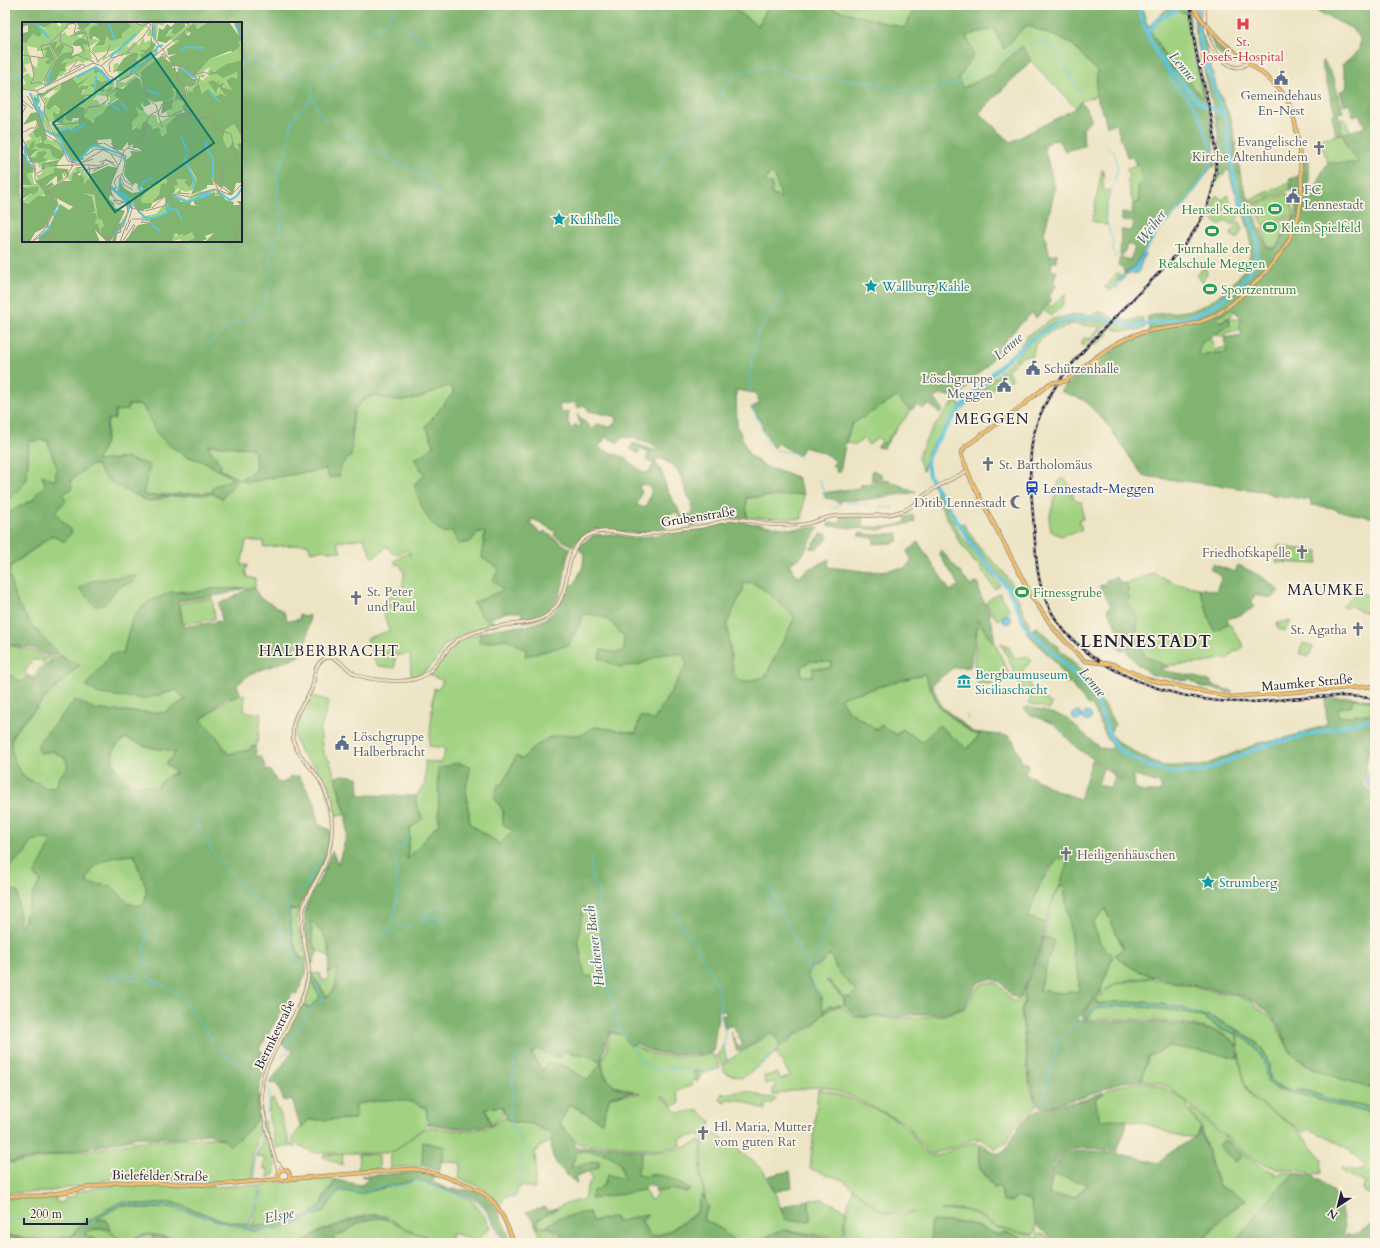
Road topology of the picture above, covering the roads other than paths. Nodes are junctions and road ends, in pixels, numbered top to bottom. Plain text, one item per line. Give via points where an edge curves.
1 (1192, 5) edge
2 (1206, 5) edge
3 (1247, 63) junction
4 (967, 471) junction
5 (339, 660) joint
6 (1375, 686) edge
7 (275, 1160) junction
8 (283, 1170) junction
9 (289, 1174) junction
10 (279, 1176) junction
11 (302, 1178) junction
12 (288, 1179) junction
13 (5, 1196) edge
14 (514, 1243) edge

1 - 3 main road, bridge via 1220,40
2 - 3 main road via 1206,32 1215,51 1226,62 1235,66 1241,67
3 - 4 main road, Maumker Straße, bridge via 1276,87 1287,100 1296,125 1303,179 1301,206 1295,229 1282,252 1240,297 1220,312 1191,325 1146,332 1118,343 1066,381 1049,384 966,446 961,455
4 - 5 main road, Grubenstraße via 932,490 913,506 890,515 834,516 799,525 735,519 701,527 638,536 611,532 595,533 584,538 574,549 568,564 562,597 553,610 543,618 527,623 493,627 461,638 450,646 430,671 410,680 360,676
4 - 6 main road, Maumker Straße, bridge via 1026,588 1054,629 1084,660 1113,664 1150,680 1230,697
5 - 7 main road, Bermkestraße via 328,658 318,665 312,688 296,714 292,731 298,752 320,780 328,798 332,823 330,848 303,907 302,931 309,964 303,997 267,1067 261,1086 263,1109
7 - 8 main road
7 - 10 main road, Bermkestraße
8 - 9 main road
8 - 10 main road
9 - 11 main road
9 - 12 main road
10 - 12 main road
10 - 13 main road, Bielefelder Straße via 268,1181 216,1186 118,1182 42,1196
11 - 12 main road
11 - 14 main road via 412,1169 430,1172 474,1186 486,1194 502,1214

